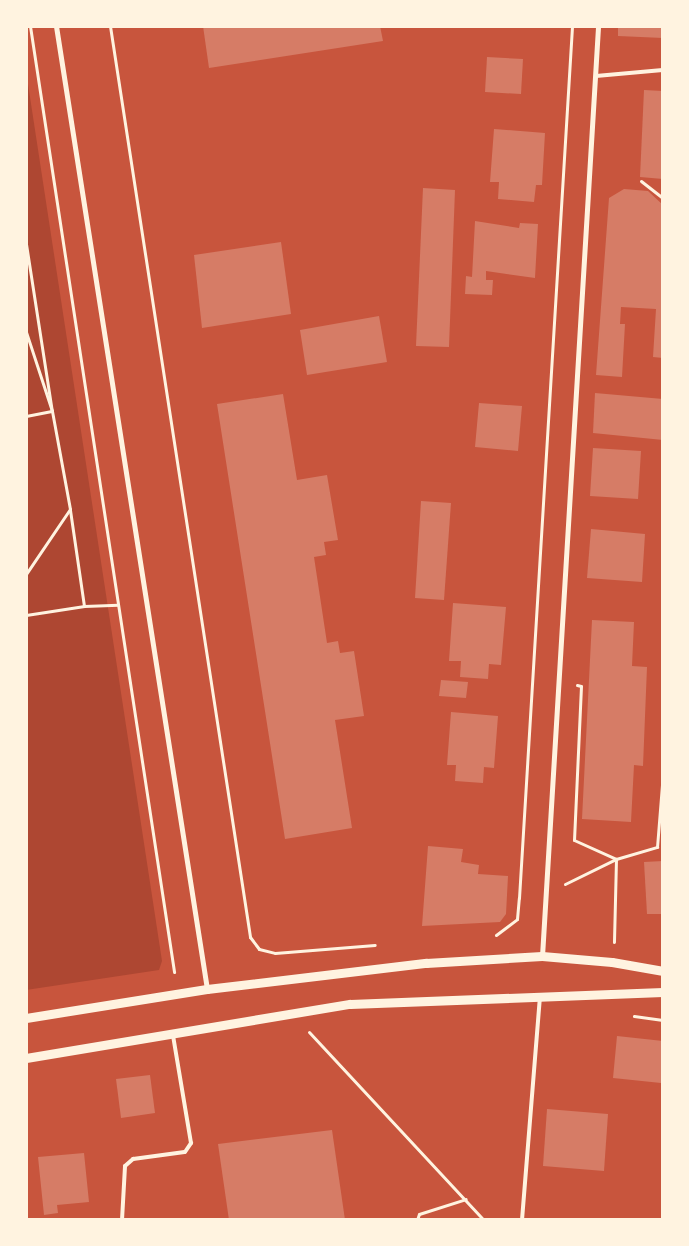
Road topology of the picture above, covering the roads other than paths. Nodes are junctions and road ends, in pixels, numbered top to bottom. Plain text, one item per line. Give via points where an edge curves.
1 (56, 26) edge
2 (598, 26) edge
3 (663, 70) edge
4 (596, 76) junction
5 (542, 956) junction
6 (663, 972) edge
7 (208, 989) junction
8 (663, 992) edge
9 (540, 995) junction
10 (26, 1018) edge
11 (173, 1034) junction
12 (26, 1058) edge
13 (122, 1220) edge
14 (522, 1220) edge

1 - 7 street
2 - 4 street
3 - 4 lane
4 - 5 street
5 - 6 street via 612,962
5 - 7 street via 426,963
7 - 10 street
8 - 9 street
9 - 11 street via 350,1004
9 - 14 lane
11 - 12 street
11 - 13 lane via 191,1143 185,1152 133,1159 125,1166

